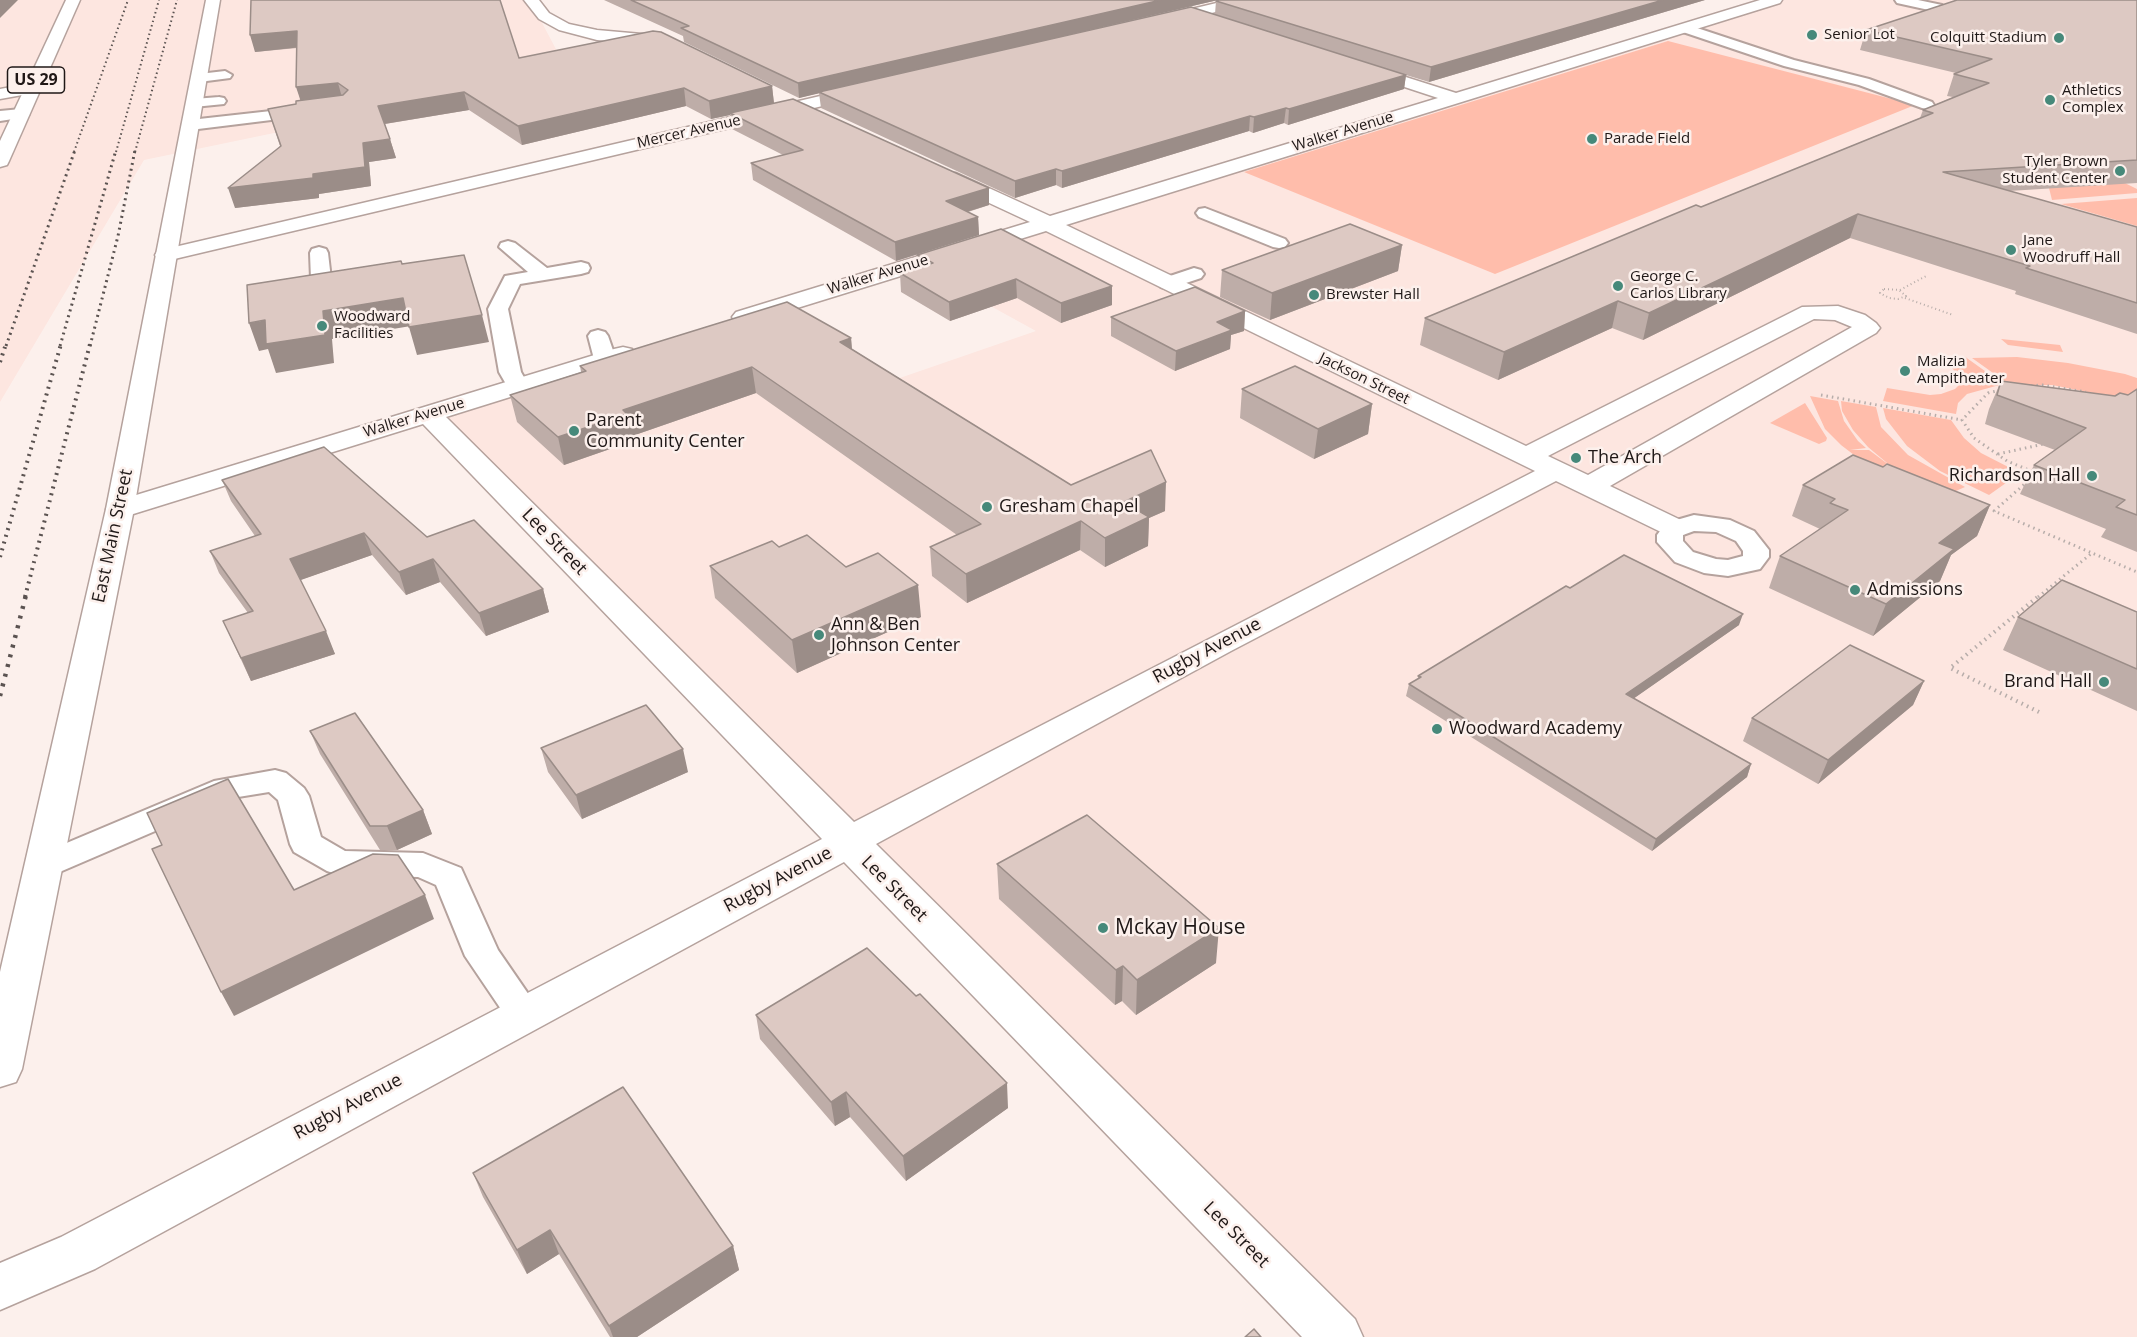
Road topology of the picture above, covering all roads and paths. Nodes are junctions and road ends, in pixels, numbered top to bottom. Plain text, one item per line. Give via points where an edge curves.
1 (73, 0) edge
2 (213, 0) edge
3 (531, 0) edge
4 (1247, 0) edge
5 (1775, 0) edge
6 (1901, 0) edge
7 (1720, 2) dead end
8 (1159, 3) edge
9 (1938, 8) edge
10 (1747, 9) junction
11 (1191, 13) junction
12 (1144, 24) edge
13 (1224, 24) edge
14 (1685, 28) junction
15 (678, 47) edge
16 (1798, 56) dead end
17 (1776, 58) junction
18 (1345, 63) edge
19 (880, 87) edge
20 (33, 88) junction
21 (0, 94) edge
22 (205, 97) junction
23 (779, 97) edge
24 (1456, 98) junction
25 (1927, 105) dead end
26 (799, 107) junction
27 (320, 110) edge
28 (21, 114) junction
29 (0, 116) edge
30 (821, 117) edge
31 (2, 154) edge
32 (929, 167) edge
33 (1205, 213) dead end
34 (1051, 225) junction
35 (1279, 243) dead end
36 (508, 247) dead end
37 (319, 253) dead end
38 (166, 255) junction
39 (581, 268) dead end
40 (543, 274) junction
41 (1194, 274) dead end
42 (1928, 275) dead end
43 (321, 279) edge
44 (1168, 284) junction
45 (1899, 290) junction
46 (1904, 298) junction
47 (1953, 315) dead end
48 (718, 324) edge
49 (598, 336) dead end
50 (650, 345) edge
51 (605, 359) junction
52 (518, 386) junction
53 (2025, 386) edge
54 (2007, 389) edge
55 (2088, 396) edge
56 (1838, 399) dead end
57 (428, 414) junction
58 (1962, 420) junction
59 (2054, 442) edge
60 (1997, 454) junction
61 (1525, 457) junction
62 (1555, 471) junction
63 (1587, 487) junction
64 (120, 509) junction
65 (1675, 528) dead end
66 (2092, 553) junction
67 (2137, 572) edge
68 (2039, 712) dead end
69 (848, 843) junction
70 (43, 866) junction
71 (524, 1014) junction
72 (0, 1069) edge
73 (0, 1287) edge
74 (1337, 1337) edge

1 - 20 street, US 29
2 - 22 street, East Main Street
3 - 15 street via 544,16 564,27 597,35 667,42
4 - 11 street
5 - 10 street, Walker Avenue
6 - 9 lane
7 - 10 street
8 - 11 street
10 - 14 street, Walker Avenue
11 - 12 street
11 - 13 street
14 - 17 lane
14 - 24 street, Walker Avenue
16 - 17 lane
17 - 25 lane via 1864,82
18 - 24 street
19 - 26 street, Mercer Avenue
20 - 21 street
20 - 28 street, US 29
22 - 27 lane
22 - 38 street, East Main Street
23 - 26 street
24 - 34 street, Walker Avenue
26 - 30 street
26 - 38 street, Mercer Avenue
28 - 29 lane
28 - 31 street, US 29
32 - 34 street, Jackson Street
33 - 35 lane
34 - 44 street, Jackson Street
34 - 48 street, Walker Avenue
36 - 40 lane
37 - 43 lane
38 - 64 street, East Main Street
39 - 40 lane
40 - 52 lane via 512,279 498,309 510,372
41 - 44 lane
42 - 45 path
44 - 61 street, Jackson Street
45 - 46 path via 1906,295
45 - 46 path via 1880,291 1889,297
46 - 47 path
49 - 51 lane
50 - 51 street, Walker Avenue
51 - 52 street, Walker Avenue
52 - 57 street, Walker Avenue
53 - 55 path via 2069,389 2089,393
54 - 58 path via 1988,393
56 - 58 path
57 - 64 street, Walker Avenue
57 - 69 street, Lee Street
58 - 60 path via 1974,438
59 - 60 path
60 - 66 path via 2037,473 1994,512
61 - 62 street, Jackson Street
61 - 63 street via 1810,312 1838,313 1868,328
62 - 63 street, Jackson Street
62 - 69 street, Rugby Avenue
63 - 65 street, Jackson Street
64 - 70 street, East Main Street
66 - 67 path
66 - 68 path via 1950,668
69 - 71 street, Rugby Avenue
69 - 74 street, Lee Street
70 - 71 lane via 225,789 275,780 293,796 306,844 339,863 423,865 449,878 483,956
70 - 72 street, East Main Street
71 - 73 street, Rugby Avenue via 78,1253

